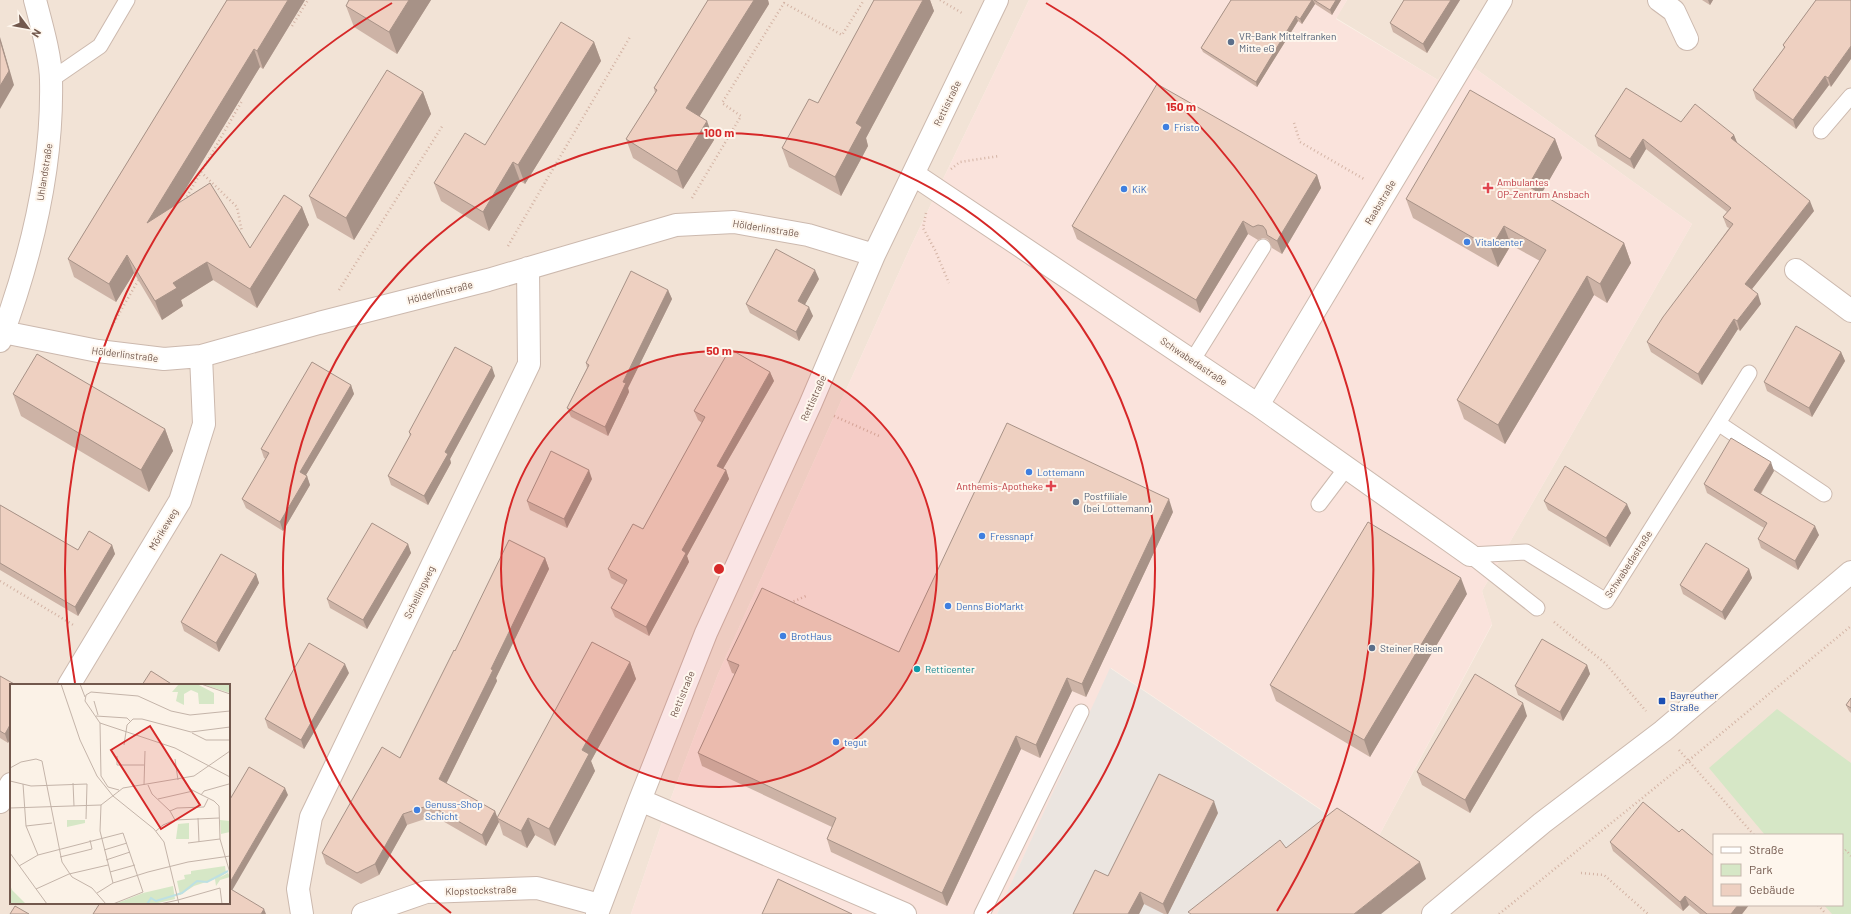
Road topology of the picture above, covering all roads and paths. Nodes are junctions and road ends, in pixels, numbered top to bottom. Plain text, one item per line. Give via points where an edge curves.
1 (35, 0) edge
2 (127, 0) edge
3 (308, 0) edge
4 (864, 0) edge
5 (997, 0) edge
6 (1501, 0) edge
7 (1659, 0) edge
8 (292, 26) dead end
9 (630, 37) dead end
10 (1687, 39) dead end
11 (52, 79) junction
12 (1851, 96) edge
13 (242, 101) dead end
14 (1294, 123) dead end
15 (443, 125) dead end
16 (1821, 131) dead end
17 (999, 156) dead end
18 (200, 172) junction
19 (922, 180) junction
20 (1386, 192) junction
21 (181, 206) edge
22 (676, 225) junction
23 (242, 232) edge
24 (1263, 248) edge
25 (874, 256) junction
26 (528, 268) junction
27 (1796, 270) dead end
28 (141, 275) edge
29 (488, 280) junction
30 (949, 283) dead end
31 (1851, 311) edge
32 (319, 323) junction
33 (2, 336) edge
34 (98, 351) junction
35 (200, 356) junction
36 (1192, 360) junction
37 (1749, 373) dead end
38 (810, 405) junction
39 (1258, 405) junction
40 (1718, 423) junction
41 (879, 436) dead end
42 (1347, 467) junction
43 (1824, 494) dead end
44 (1319, 504) dead end
45 (1470, 555) junction
46 (1851, 572) edge
47 (0, 582) edge
48 (806, 596) dead end
49 (784, 606) edge
50 (1537, 608) joint
51 (1851, 626) edge
52 (96, 639) junction
53 (70, 684) edge
54 (1081, 712) dead end
55 (1663, 731) junction
56 (1688, 761) junction
57 (10, 786) edge
58 (640, 800) junction
59 (0, 802) edge
60 (1753, 834) edge
61 (1843, 852) edge
62 (1851, 856) edge
63 (1581, 873) dead end
64 (1819, 906) edge
65 (599, 909) edge
66 (302, 914) edge
67 (363, 914) edge
68 (905, 914) edge
69 (982, 914) edge
70 (1433, 914) edge
71 (1499, 914) edge
72 (1648, 914) edge
73 (1826, 914) edge

1 - 11 street, Uhlandstraße
2 - 11 lane via 100,46
3 - 8 path
4 - 22 path via 842,35 784,3 722,103 742,116
5 - 19 street, Rettistraße
6 - 20 street, Raabstraße
7 - 10 street via 1674,11
9 - 29 path
11 - 33 street, Uhlandstraße via 48,151 31,242
12 - 16 lane
13 - 18 path
14 - 20 path via 1300,142
15 - 32 path
17 - 19 path via 960,162
18 - 21 path
18 - 23 path via 237,207
19 - 25 street, Rettistraße
19 - 30 path via 923,228
19 - 36 street, Schwabedastraße
20 - 39 street, Raabstraße
22 - 25 street, Hölderlinstraße via 734,222 808,234
22 - 26 street, Hölderlinstraße
24 - 36 lane
25 - 38 street, Rettistraße
26 - 29 street, Hölderlinstraße
26 - 66 street, Schellingweg via 529,364 311,817 298,889
27 - 31 street
28 - 34 path
29 - 32 street, Hölderlinstraße
32 - 35 street, Hölderlinstraße
33 - 34 street, Hölderlinstraße
34 - 35 street, Hölderlinstraße via 164,359
35 - 52 street, Mörikeweg via 204,424 180,501
36 - 39 street, Schwabedastraße
37 - 40 lane, Schwabedastraße
38 - 41 path
38 - 58 street, Rettistraße via 706,633
39 - 42 street, Schwabedastraße
40 - 43 lane
40 - 45 lane, Schwabedastraße via 1606,601 1526,552
42 - 44 lane
42 - 45 street, Schwabedastraße
45 - 50 lane, Schwabedastraße
46 - 55 street
47 - 52 path
48 - 49 path
50 - 55 path via 1605,663
51 - 56 path
52 - 53 street, Mörikeweg
54 - 69 lane
55 - 56 path
55 - 70 street via 1542,823
56 - 60 path
56 - 71 path
57 - 59 street
58 - 65 street, Rettistraße
58 - 68 street
61 - 62 path via 1846,850
63 - 72 path via 1604,875
64 - 73 path
65 - 67 street, Klopstockstraße via 537,888 426,892

